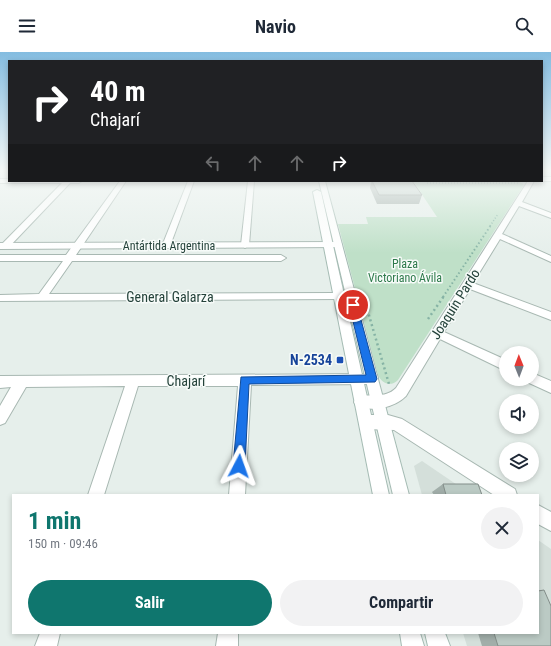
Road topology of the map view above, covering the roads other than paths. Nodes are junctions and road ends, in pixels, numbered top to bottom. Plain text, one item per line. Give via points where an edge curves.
1 (51, 198) edge
2 (111, 198) edge
3 (185, 198) edge
4 (249, 198) edge
5 (320, 198) edge
6 (325, 198) edge
7 (520, 198) edge
8 (517, 203) junction
9 (551, 216) edge
10 (497, 235) junction
11 (245, 245) junction
12 (333, 245) junction
13 (3, 246) edge
14 (77, 246) junction
15 (166, 246) junction
16 (0, 258) edge
17 (69, 258) junction
18 (281, 258) dead end
19 (551, 259) edge
20 (467, 284) junction
21 (339, 296) junction
22 (42, 297) junction
23 (0, 298) edge
24 (551, 316) edge
25 (437, 333) junction
26 (499, 363) edge
27 (372, 379) junction
28 (244, 380) junction
29 (357, 380) junction
30 (134, 381) junction
31 (539, 381) edge
32 (0, 382) edge
33 (22, 382) junction
34 (551, 387) edge
35 (361, 402) junction
36 (378, 402) junction
37 (0, 418) edge
38 (366, 422) junction
39 (382, 422) junction
40 (96, 494) edge
41 (237, 494) edge
42 (381, 494) edge
43 (401, 494) edge
44 (507, 494) edge
45 (539, 515) edge
46 (551, 522) edge
47 (50, 634) edge
48 (228, 634) edge
49 (410, 634) edge
50 (435, 634) edge
51 (46, 646) edge
52 (227, 646) edge
53 (413, 646) edge
54 (438, 646) edge

1 - 13 street
2 - 14 street
3 - 15 street
4 - 11 street
5 - 12 street
6 - 12 street
7 - 8 street, Joaquín Pardo
8 - 9 street
8 - 10 street, Joaquín Pardo
10 - 19 street
10 - 20 street, Joaquín Pardo
11 - 12 street, Antártida Argentina
11 - 15 street, Antártida Argentina
12 - 21 street
12 - 27 street
13 - 14 street, Antártida Argentina
14 - 15 street, Antártida Argentina
14 - 17 street
16 - 17 street
17 - 18 street
17 - 22 street
20 - 24 street
20 - 25 street, Joaquín Pardo
21 - 22 street, General Galarza
21 - 29 street
22 - 23 street, General Galarza
25 - 26 street
25 - 36 street, Joaquín Pardo via 398,394
27 - 29 street, Chajarí
27 - 36 street
28 - 29 street, Chajarí
28 - 30 street, Chajarí
28 - 41 street
29 - 35 street
30 - 33 street, Chajarí
30 - 40 street
31 - 34 street
32 - 33 street, Chajarí
33 - 37 street
35 - 36 street, Joaquín Pardo
35 - 38 street
36 - 39 street
38 - 39 street
38 - 42 street
39 - 43 street
39 - 44 street via 393,422 402,427
45 - 46 street
47 - 51 street
48 - 52 street
49 - 53 street
50 - 54 street

